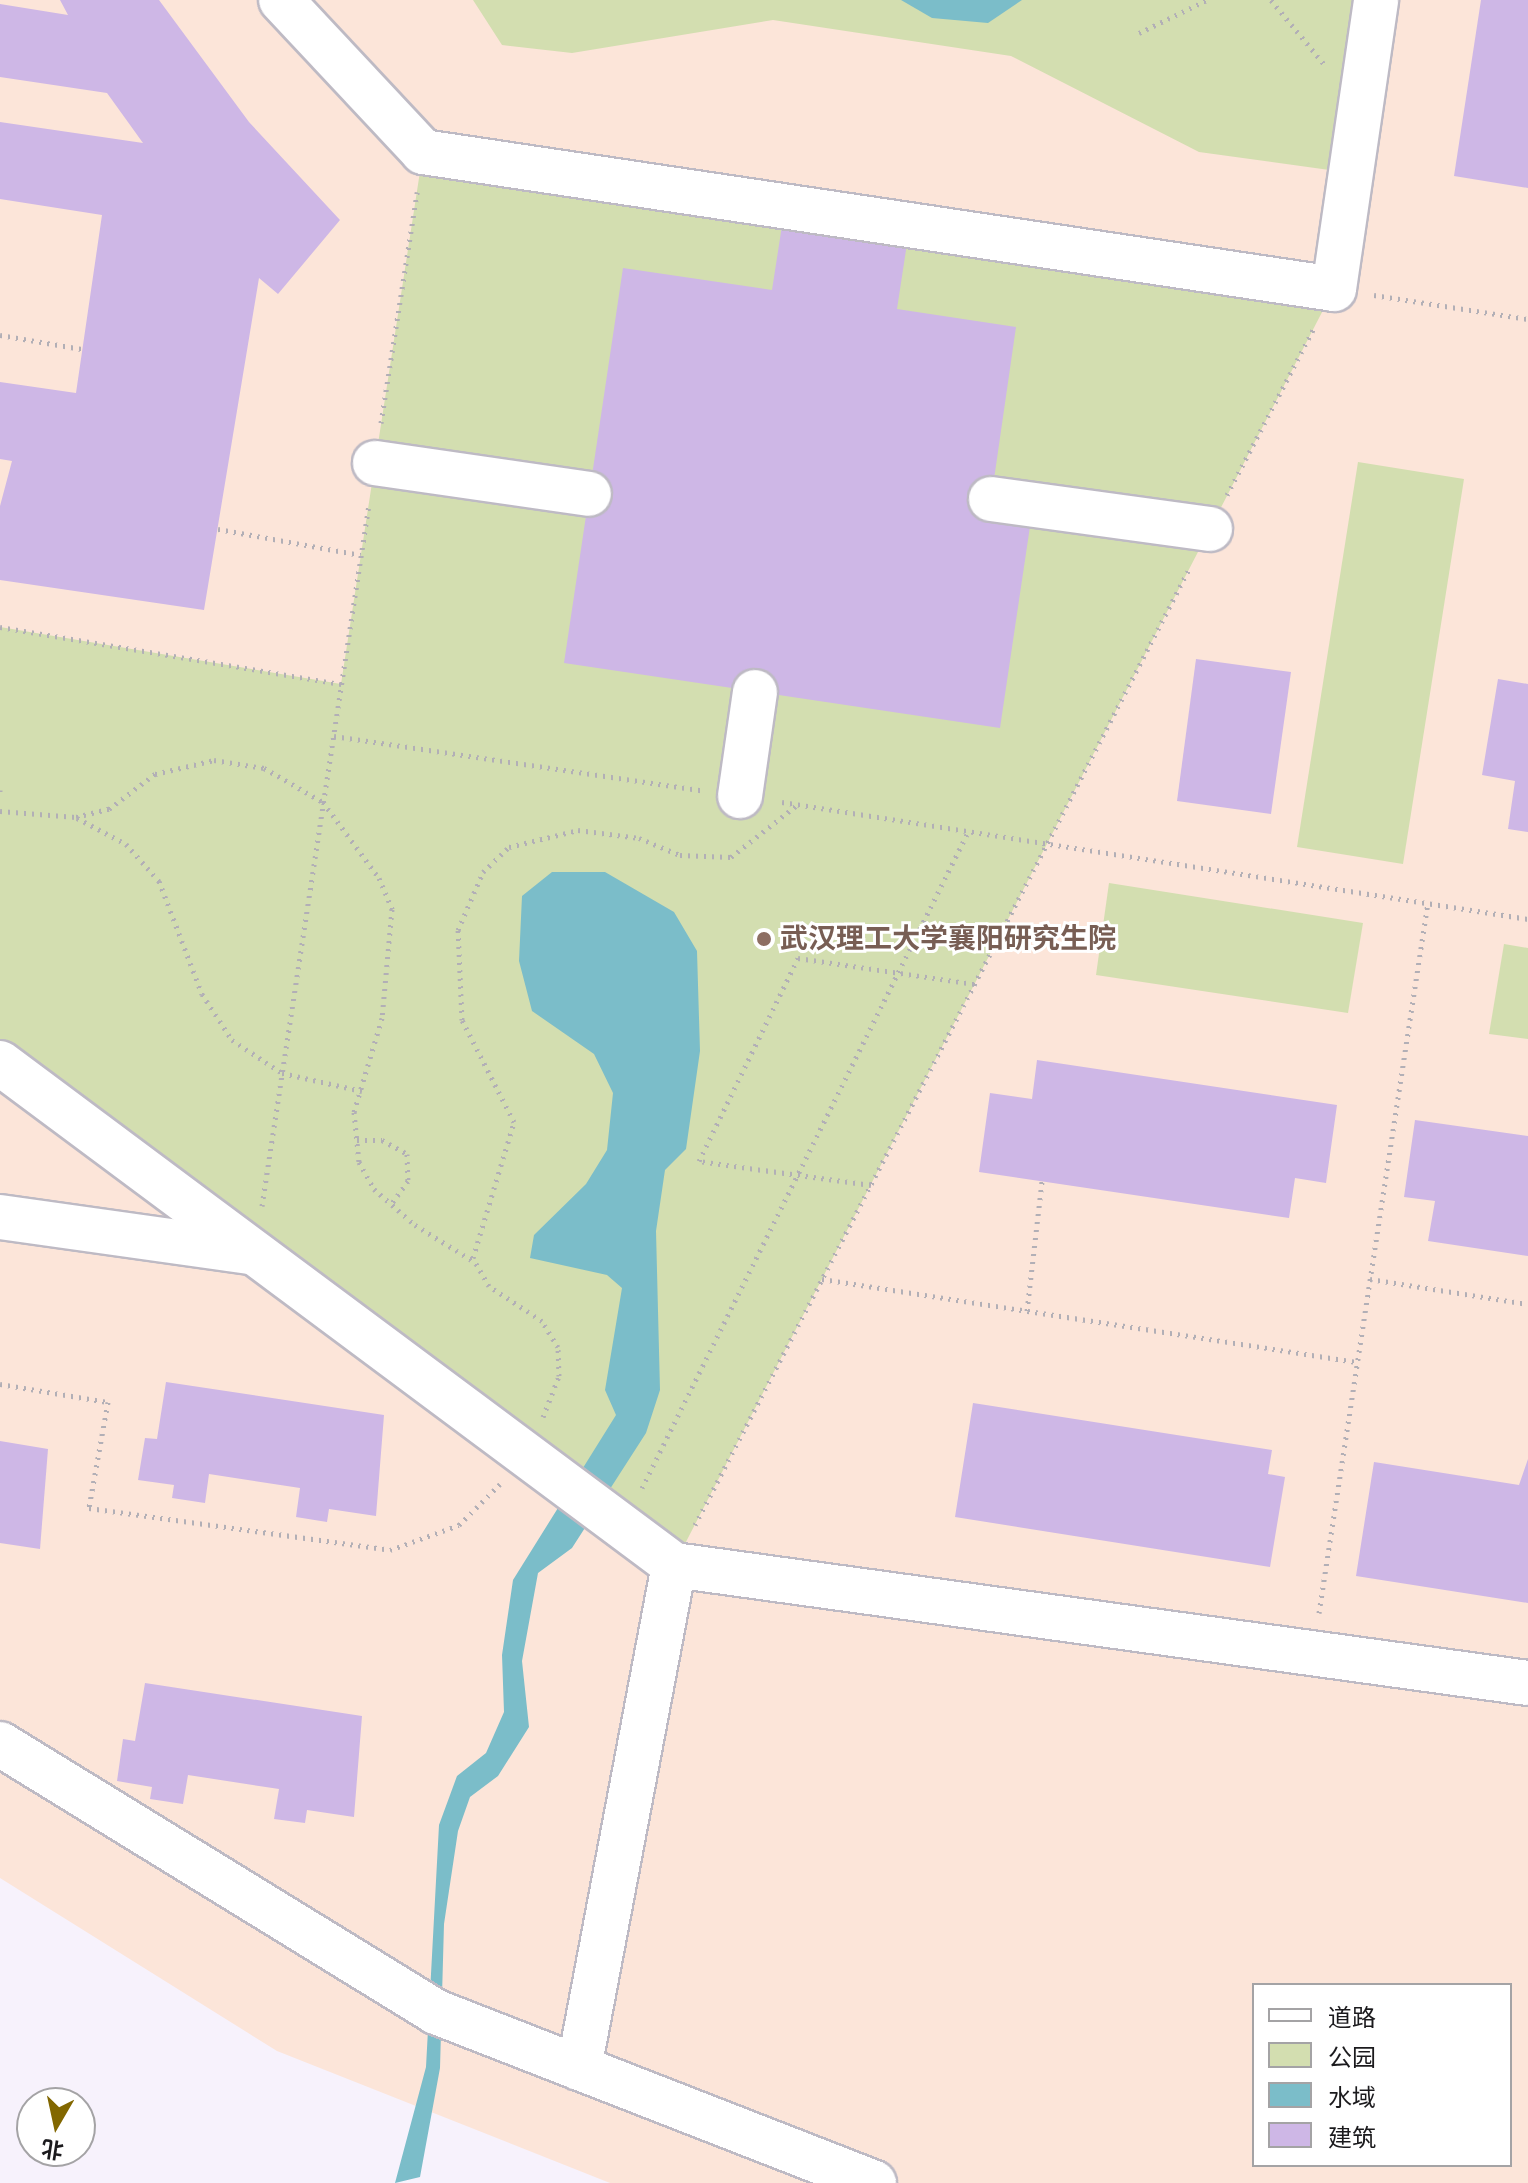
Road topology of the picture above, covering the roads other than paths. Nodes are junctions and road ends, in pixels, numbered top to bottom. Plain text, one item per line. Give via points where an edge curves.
1 (281, 0) edge
2 (1376, 0) edge
3 (375, 463) road end
4 (589, 494) dead end
5 (991, 499) dead end
6 (1210, 529) road end
7 (755, 692) dead end
8 (740, 796) road end
9 (0, 1063) edge
10 (0, 1217) edge
11 (255, 1252) junction
12 (674, 1565) junction
13 (1528, 1683) edge
14 (0, 1744) edge
15 (579, 2068) junction
16 (874, 2183) edge

1 - 2 street via 423,152 1334,289
3 - 4 street
5 - 6 street
7 - 8 street
9 - 11 street
10 - 11 street
11 - 12 street
12 - 13 street
12 - 15 street
14 - 15 street via 436,2012
15 - 16 street

